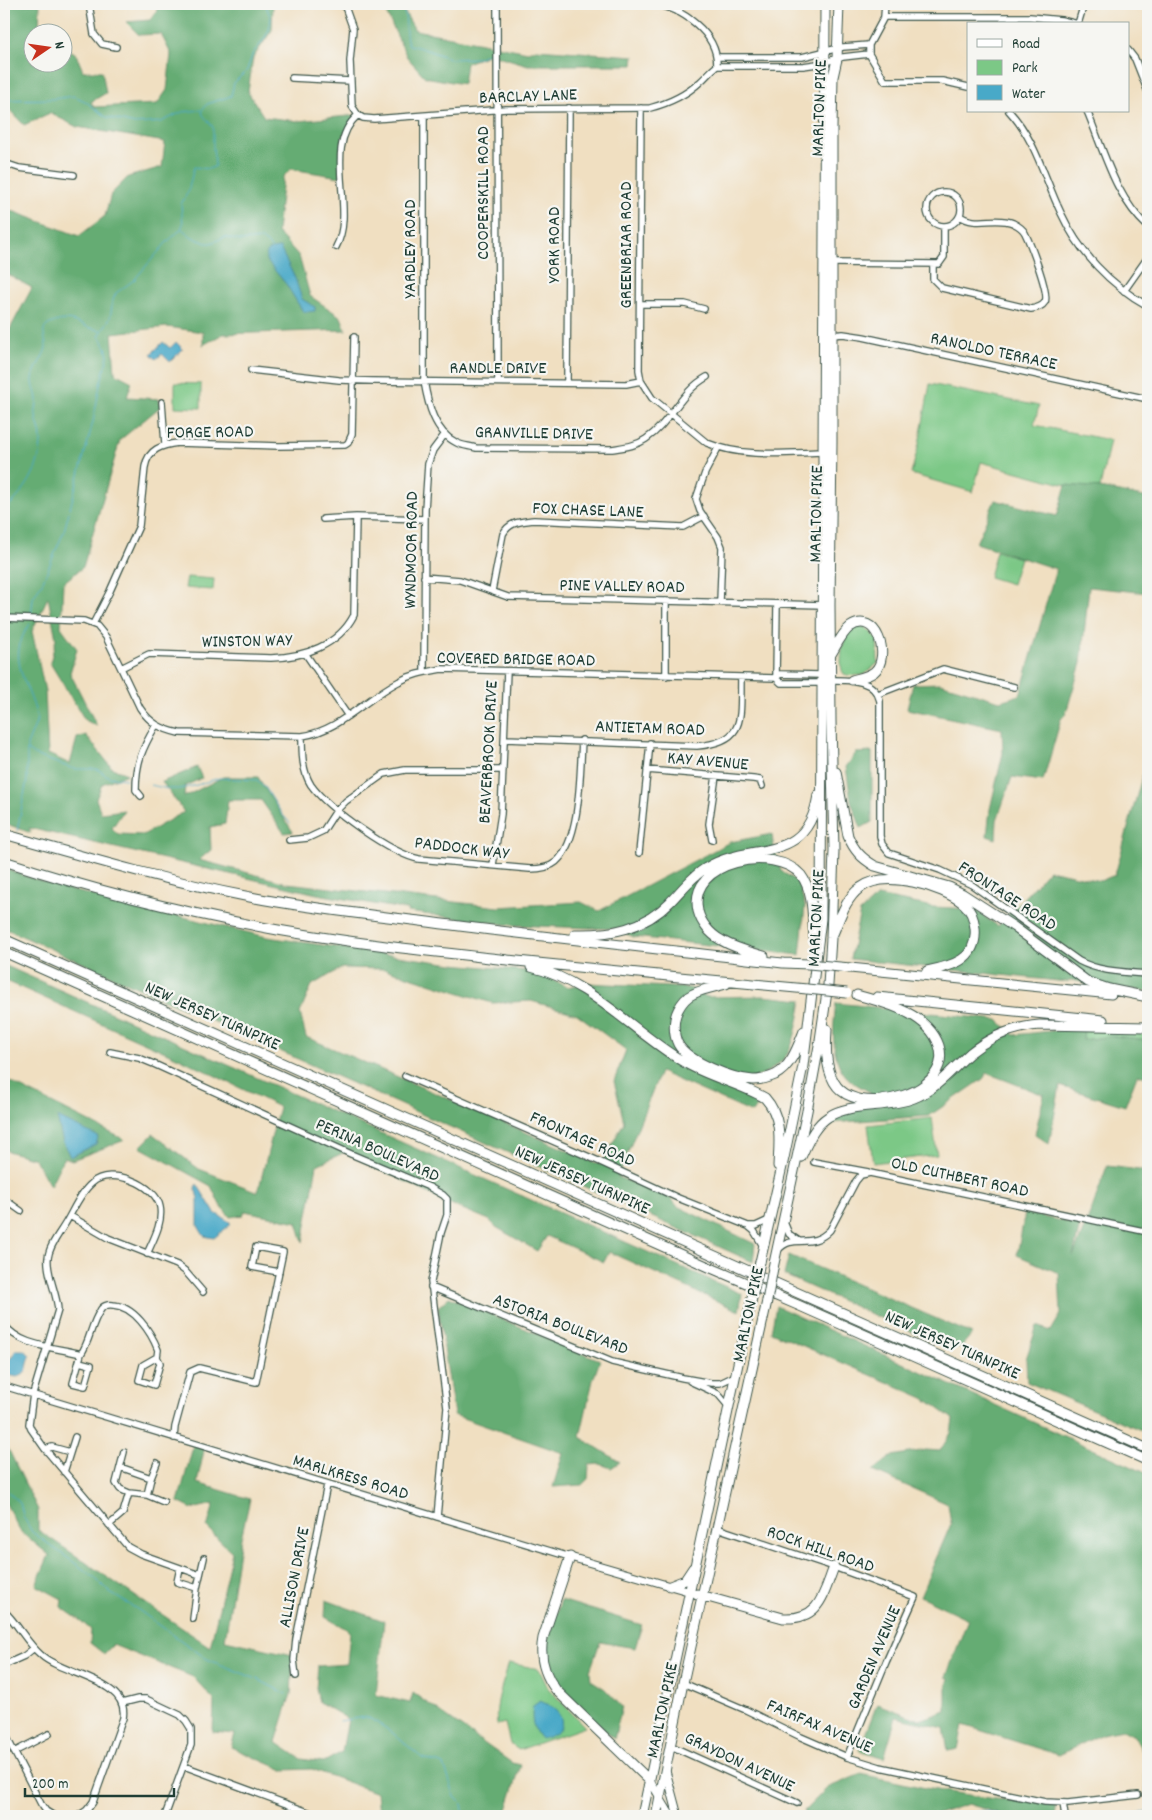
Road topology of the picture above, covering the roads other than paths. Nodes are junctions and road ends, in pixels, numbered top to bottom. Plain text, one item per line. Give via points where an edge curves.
1 (90, 4) edge
2 (344, 4) edge
3 (497, 4) edge
4 (652, 4) edge
5 (683, 4) edge
6 (825, 4) edge
7 (839, 4) edge
8 (885, 4) edge
9 (1084, 4) edge
10 (678, 12) junction
11 (884, 17) junction
12 (1070, 22) edge
13 (1079, 22) edge
14 (116, 47) dead end
15 (869, 50) junction
16 (1130, 53) edge
17 (831, 56) junction
18 (717, 61) junction
19 (292, 78) dead end
20 (350, 81) junction
21 (967, 87) edge
22 (1148, 92) edge
23 (569, 108) junction
24 (641, 108) junction
25 (497, 110) junction
26 (1010, 112) edge
27 (1087, 112) edge
28 (358, 115) junction
29 (424, 116) junction
30 (4, 162) edge
31 (74, 176) dead end
32 (960, 216) junction
33 (944, 226) junction
34 (1148, 227) edge
35 (336, 247) dead end
36 (1148, 257) edge
37 (832, 264) junction
38 (933, 264) junction
39 (1124, 291) junction
40 (640, 304) junction
41 (1148, 306) edge
42 (704, 310) dead end
43 (832, 335) junction
44 (354, 337) dead end
45 (824, 350) junction
46 (251, 370) dead end
47 (707, 378) dead end
48 (354, 380) junction
49 (424, 381) junction
50 (641, 381) junction
51 (498, 382) junction
52 (567, 382) junction
53 (1148, 399) edge
54 (162, 402) dead end
55 (671, 414) junction
56 (445, 434) junction
57 (832, 443) junction
58 (165, 444) junction
59 (718, 448) junction
60 (823, 452) junction
61 (704, 516) junction
62 (356, 517) junction
63 (323, 518) dead end
64 (425, 520) junction
65 (424, 578) junction
66 (492, 591) junction
67 (666, 601) junction
68 (720, 602) junction
69 (777, 604) junction
70 (823, 605) junction
71 (4, 618) edge
72 (93, 624) junction
73 (305, 653) junction
74 (830, 656) junction
75 (121, 668) junction
76 (507, 671) junction
77 (424, 672) junction
78 (666, 676) junction
79 (740, 677) junction
80 (776, 678) junction
81 (827, 680) junction
82 (852, 680) junction
83 (1014, 687) dead end
84 (878, 694) junction
85 (348, 716) junction
86 (156, 725) junction
87 (302, 736) junction
88 (505, 739) junction
89 (582, 740) junction
90 (650, 743) junction
91 (831, 745) junction
92 (822, 768) junction
93 (503, 770) junction
94 (647, 770) junction
95 (716, 776) junction
96 (762, 786) dead end
97 (141, 796) dead end
98 (336, 811) junction
99 (4, 834) edge
100 (289, 840) dead end
101 (712, 840) dead end
102 (639, 853) dead end
103 (4, 861) edge
104 (493, 865) junction
105 (504, 932) junction
106 (831, 938) junction
107 (4, 939) edge
108 (4, 952) edge
109 (816, 956) junction
110 (502, 959) junction
111 (783, 963) junction
112 (918, 973) junction
113 (1148, 974) edge
114 (732, 982) junction
115 (852, 994) junction
116 (1148, 997) edge
117 (826, 1005) junction
118 (810, 1016) junction
119 (1148, 1026) edge
120 (110, 1052) dead end
121 (405, 1076) dead end
122 (814, 1162) dead end
123 (794, 1171) junction
124 (870, 1172) junction
125 (776, 1192) junction
126 (4, 1200) edge
127 (21, 1211) dead end
128 (70, 1216) junction
129 (784, 1216) junction
130 (769, 1220) junction
131 (748, 1226) junction
132 (1148, 1232) edge
133 (799, 1241) junction
134 (764, 1246) junction
135 (147, 1254) junction
136 (776, 1254) junction
137 (279, 1272) junction
138 (431, 1287) junction
139 (203, 1292) dead end
140 (4, 1324) edge
141 (48, 1347) junction
142 (81, 1354) junction
143 (157, 1357) junction
144 (79, 1362) dead end
145 (736, 1376) junction
146 (683, 1378) junction
147 (4, 1386) edge
148 (33, 1394) junction
149 (729, 1408) junction
150 (75, 1437) dead end
151 (174, 1438) junction
152 (45, 1448) junction
153 (1148, 1449) edge
154 (70, 1452) junction
155 (124, 1452) dead end
156 (1148, 1461) edge
157 (157, 1463) dead end
158 (120, 1468) junction
159 (64, 1472) junction
160 (151, 1478) junction
161 (327, 1485) junction
162 (129, 1493) junction
163 (147, 1495) junction
164 (164, 1502) dead end
165 (437, 1517) junction
166 (109, 1525) junction
167 (717, 1528) junction
168 (570, 1557) junction
169 (204, 1558) dead end
170 (697, 1561) junction
171 (834, 1567) junction
172 (180, 1568) junction
173 (200, 1575) junction
174 (670, 1586) junction
175 (197, 1588) junction
176 (691, 1592) junction
177 (702, 1595) junction
178 (915, 1597) joint
179 (4, 1611) edge
180 (193, 1619) dead end
181 (34, 1648) junction
182 (4, 1665) edge
183 (296, 1676) dead end
184 (683, 1683) junction
185 (122, 1703) junction
186 (4, 1732) edge
187 (49, 1734) dead end
188 (671, 1746) junction
189 (14, 1752) junction
190 (847, 1757) junction
191 (184, 1766) junction
192 (666, 1768) junction
193 (650, 1781) junction
194 (1138, 1796) dead end
195 (660, 1797) junction
196 (797, 1803) dead end
197 (1063, 1803) junction
198 (54, 1816) edge
199 (78, 1816) edge
200 (165, 1816) edge
201 (319, 1816) edge
202 (642, 1816) edge
203 (656, 1816) edge
204 (671, 1816) edge
205 (678, 1816) edge
206 (1065, 1816) edge

1 - 14 street via 94,34 102,44
2 - 20 street via 353,29
3 - 25 street, COOPERSKILL ROAD
4 - 10 street
5 - 10 street
6 - 17 highway, MARLTON PIKE
7 - 17 highway, MARLTON PIKE
8 - 11 street
9 - 13 street
10 - 18 street via 706,36 714,47
11 - 12 street via 1030,17
11 - 15 street
15 - 17 street
15 - 17 street via 843,47
15 - 21 street via 885,81 942,81
16 - 22 street
17 - 18 street
17 - 18 street via 803,66
17 - 37 highway, MARLTON PIKE via 834,77
17 - 45 highway, MARLTON PIKE
18 - 24 street, BARCLAY LANE via 699,83 679,98
19 - 20 street
20 - 28 street via 352,106
23 - 24 street, BARCLAY LANE
23 - 25 street, BARCLAY LANE
23 - 52 street, YORK ROAD
24 - 40 street, GREENBRIAR ROAD
25 - 29 street, BARCLAY LANE
25 - 51 street, COOPERSKILL ROAD
26 - 39 street via 1027,133 1073,235 1100,269
27 - 34 street via 1122,195
28 - 29 street, BARCLAY LANE via 374,119
28 - 35 street via 350,122 341,149 343,230
29 - 49 street, YARDLEY ROAD
30 - 31 street via 19,168
32 - 33 street via 954,223
32 - 33 street via 960,204 954,195 945,192 934,195 928,204 928,215 934,223
32 - 38 street via 966,220 1012,223 1024,230 1044,285 1046,301 1041,307 1031,309 942,288 932,277
33 - 38 street via 944,258
36 - 39 street
37 - 38 street
37 - 43 highway, MARLTON PIKE
39 - 41 street
40 - 42 street via 685,304
40 - 50 street, GREENBRIAR ROAD
43 - 53 street, RANOLDO TERRACE via 863,337
43 - 57 highway, MARLTON PIKE
44 - 48 street, FORGE ROAD
45 - 57 highway via 829,357 828,418
45 - 60 highway, MARLTON PIKE
46 - 48 street, RANDLE DRIVE
47 - 55 street, GRANVILLE DRIVE via 692,388
48 - 49 street, RANDLE DRIVE
48 - 58 street, FORGE ROAD via 352,434 345,445
49 - 51 street, RANDLE DRIVE
49 - 56 street via 435,420
50 - 52 street, RANDLE DRIVE via 626,384
50 - 55 street via 652,398
51 - 52 street, RANDLE DRIVE
54 - 58 street
55 - 56 street, GRANVILLE DRIVE via 648,439 612,449 476,448 460,444
55 - 59 street
56 - 64 street, WYNDMOOR ROAD via 433,450 428,464
57 - 74 highway, MARLTON PIKE
58 - 72 street, FORGE ROAD via 146,459 139,526
59 - 60 street via 748,453
59 - 61 street via 696,499
60 - 70 highway, MARLTON PIKE
61 - 66 street, FOX CHASE LANE via 683,527 534,520 511,524 503,534
61 - 68 street via 722,547
62 - 63 street
62 - 64 street
62 - 73 street, WINSTON WAY via 354,615 337,638
64 - 65 street, WYNDMOOR ROAD
65 - 66 street, PINE VALLEY ROAD via 460,580
65 - 77 street, WYNDMOOR ROAD
66 - 67 street, PINE VALLEY ROAD via 508,597
67 - 68 street, PINE VALLEY ROAD
67 - 78 street
68 - 69 street, PINE VALLEY ROAD
69 - 70 street, PINE VALLEY ROAD
69 - 80 street
70 - 81 highway, MARLTON PIKE
71 - 72 street
72 - 75 street, COVERED BRIDGE ROAD via 106,637
73 - 75 street, WINSTON WAY via 285,658 149,654
73 - 85 street
74 - 81 highway, MARLTON PIKE
74 - 82 highway via 851,627 858,624 873,628 881,644 880,663 873,673
75 - 86 street, COVERED BRIDGE ROAD via 140,708
76 - 77 street, COVERED BRIDGE ROAD via 454,669
76 - 78 street, COVERED BRIDGE ROAD
76 - 88 street, BEAVERBROOK DRIVE
77 - 85 street, COVERED BRIDGE ROAD via 396,682
78 - 79 street, COVERED BRIDGE ROAD
79 - 80 street, COVERED BRIDGE ROAD
79 - 90 street, ANTIETAM ROAD via 740,719 727,738 697,746
80 - 81 street, COVERED BRIDGE ROAD via 781,683 820,683
81 - 82 street
81 - 91 highway, MARLTON PIKE
81 - 92 highway, MARLTON PIKE
82 - 84 street via 872,687
83 - 84 street via 943,669
84 - 113 street, FRONTAGE ROAD via 880,836 886,850 972,885 1089,966
85 - 87 street, COVERED BRIDGE ROAD via 318,733
86 - 87 street, COVERED BRIDGE ROAD via 179,733
86 - 97 street via 138,759 136,790
87 - 98 street, PADDOCK WAY via 304,770 311,784
88 - 89 street, ANTIETAM ROAD
88 - 93 street, BEAVERBROOK DRIVE
89 - 90 street, ANTIETAM ROAD
89 - 104 street, PADDOCK WAY via 577,810 566,848 560,857 555,863 540,869
90 - 94 street
91 - 106 highway, MARLTON PIKE via 834,858
91 - 116 highway via 848,836 865,860 963,894 1088,982
92 - 105 highway via 812,818 801,835 783,846 726,859 707,867 656,915 640,924 615,933 593,935
92 - 109 highway, MARLTON PIKE via 821,919
93 - 98 street via 395,771 378,778
93 - 104 street, BEAVERBROOK DRIVE via 501,814
94 - 95 street, KAY AVENUE
94 - 102 street
95 - 96 street, KAY AVENUE via 760,780
95 - 101 street via 709,824
98 - 100 street via 323,831 315,836
98 - 104 street, PADDOCK WAY via 406,855 435,861
99 - 105 highway via 251,897
103 - 110 highway via 116,893 268,928
105 - 111 highway
106 - 112 highway via 848,902 859,888 871,882 897,880 943,892 964,904 972,915 973,946 960,962
106 - 117 highway, MARLTON PIKE
107 - 153 highway, NEW JERSEY TURNPIKE
108 - 156 highway, NEW JERSEY TURNPIKE
109 - 111 highway via 810,897 805,882 795,869 785,864 755,860 733,863 712,872 702,884 698,896 699,913 708,929 730,945
109 - 118 highway, MARLTON PIKE
110 - 114 highway
110 - 125 highway via 563,978 684,1062 765,1098 774,1109 779,1127
111 - 112 highway, bridge
112 - 116 highway
114 - 115 highway, bridge
114 - 118 highway via 691,994 680,1005 674,1023 677,1042 685,1052 720,1071 751,1080 776,1075 792,1058
115 - 117 highway via 909,1013 929,1028 939,1044 940,1061 924,1085 884,1100 859,1099 840,1090 828,1065
115 - 119 highway
117 - 123 highway, MARLTON PIKE
118 - 125 highway, MARLTON PIKE via 803,1066
119 - 123 highway via 1040,1024 1004,1032 979,1046 920,1096 896,1104 842,1111 827,1118 815,1130
120 - 138 street, PERINA BOULEVARD via 156,1065 443,1195 448,1204 447,1215
121 - 131 street, FRONTAGE ROAD
122 - 124 street
123 - 129 highway, MARLTON PIKE
124 - 132 street, OLD CUTHBERT ROAD
124 - 133 street, OLD CUTHBERT ROAD via 856,1181 824,1236 814,1241
125 - 130 highway, MARLTON PIKE
126 - 127 street
128 - 135 street via 108,1238
128 - 135 street via 87,1188 98,1178 119,1176 143,1186 154,1193 161,1208 159,1225
128 - 141 street via 48,1258 58,1298
129 - 133 street via 787,1230
129 - 136 highway, MARLTON PIKE
130 - 131 street
130 - 134 highway, MARLTON PIKE
131 - 134 street, FRONTAGE ROAD
133 - 136 street, OLD CUTHBERT ROAD via 785,1244
134 - 145 highway, MARLTON PIKE, bridge
135 - 139 street via 185,1271
136 - 167 highway, MARLTON PIKE, bridge
137 - 137 street via 283,1252 256,1247 252,1267
137 - 151 street via 256,1382 199,1368 190,1372
138 - 146 street, ASTORIA BOULEVARD via 601,1359
138 - 165 street, PERINA BOULEVARD via 447,1408
140 - 141 street via 14,1335
141 - 142 street
141 - 148 street
142 - 143 street via 100,1310 115,1305 132,1312 145,1327 158,1350
142 - 144 street
143 - 143 street via 143,1365 139,1380 154,1385 160,1363
145 - 146 street, ASTORIA BOULEVARD via 720,1383
145 - 149 highway, MARLTON PIKE
146 - 149 street, ASTORIA BOULEVARD via 718,1394
147 - 148 street, MARLKRESS ROAD
148 - 151 street, MARLKRESS ROAD
148 - 152 street via 29,1424
149 - 170 highway, MARLTON PIKE
150 - 154 street
151 - 161 street, MARLKRESS ROAD
152 - 154 street
152 - 159 street
154 - 159 street
155 - 158 street
157 - 160 street
158 - 160 street
158 - 162 street via 116,1483
159 - 166 street
160 - 163 street
161 - 165 street, MARLKRESS ROAD
161 - 183 street, ALLISON DRIVE via 296,1640
162 - 163 street
162 - 166 street via 123,1513
163 - 164 street
165 - 168 street, MARLKRESS ROAD
166 - 172 street via 135,1551
167 - 171 street, ROCK HILL ROAD
167 - 177 highway, MARLTON PIKE
168 - 174 main road, MARLKRESS ROAD
168 - 193 highway via 543,1638 544,1669 556,1690
169 - 173 street
170 - 174 highway via 685,1580
170 - 176 highway, MARLTON PIKE
171 - 177 highway via 816,1608 793,1618
171 - 178 street, ROCK HILL ROAD
172 - 173 street
172 - 175 street via 177,1582
173 - 175 street
174 - 176 main road, MARLKRESS ROAD
175 - 180 street
176 - 177 highway
176 - 193 highway, MARLTON PIKE
177 - 184 highway, MARLTON PIKE
178 - 190 street, GARDEN AVENUE
179 - 181 street
181 - 182 street
181 - 185 street via 56,1665 109,1687
184 - 188 highway, MARLTON PIKE
184 - 190 street, FAIRFAX AVENUE
185 - 191 street via 146,1700 184,1718 190,1726 192,1738
185 - 199 street via 123,1719 93,1802
186 - 189 street
187 - 189 street
188 - 192 highway, MARLTON PIKE
188 - 196 street, GRAYDON AVENUE
189 - 198 street via 41,1804
190 - 197 street, FAIRFAX AVENUE via 880,1767
191 - 200 street
191 - 201 street
192 - 195 highway, MARLTON PIKE
192 - 205 main road
193 - 195 main road
193 - 202 highway, MARLTON PIKE
194 - 197 street, FAIRFAX AVENUE
195 - 203 highway, MARLTON PIKE
195 - 204 main road
197 - 206 street

